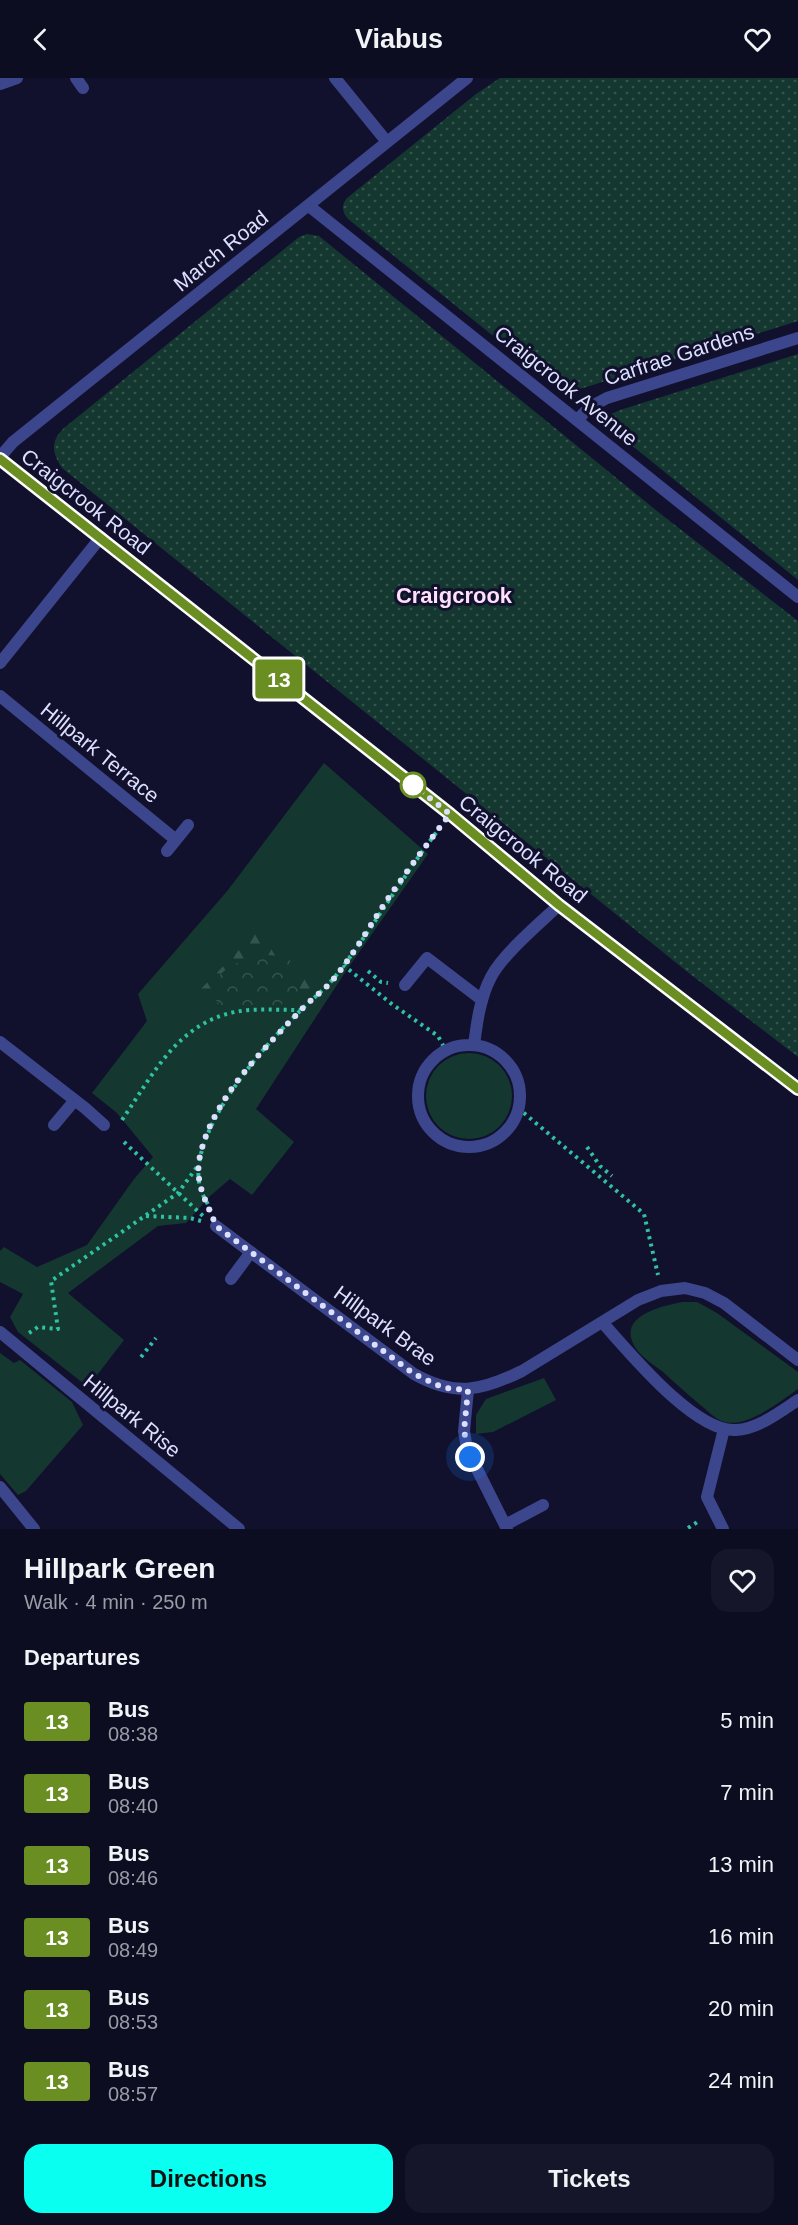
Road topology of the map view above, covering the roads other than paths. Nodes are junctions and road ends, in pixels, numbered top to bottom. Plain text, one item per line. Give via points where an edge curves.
1 (17, 78) edge
2 (335, 78) edge
3 (467, 78) edge
4 (0, 84) edge
5 (387, 142) junction
6 (309, 206) junction
7 (798, 338) edge
8 (577, 420) junction
9 (0, 458) edge
10 (101, 537) junction
11 (798, 597) edge
12 (0, 663) edge
13 (0, 696) edge
14 (188, 825) dead end
15 (176, 840) junction
16 (166, 851) dead end
17 (559, 905) junction
18 (405, 985) dead end
19 (482, 1000) junction
20 (0, 1042) edge
21 (474, 1045) junction
22 (798, 1089) edge
23 (75, 1100) junction
24 (54, 1125) dead end
25 (104, 1125) dead end
26 (216, 1226) road end
27 (251, 1252) junction
28 (231, 1279) dead end
29 (602, 1322) junction
30 (0, 1332) edge
31 (798, 1360) edge
32 (468, 1390) junction
33 (798, 1400) edge
34 (724, 1429) junction
35 (0, 1487) edge
36 (543, 1505) dead end
37 (506, 1527) edge
38 (33, 1529) edge
39 (239, 1529) edge
40 (723, 1529) edge

1 - 4 street
2 - 5 street
3 - 5 street, March Road
5 - 6 street, March Road
6 - 8 street, Craigcrook Avenue
6 - 9 street, March Road via 13,442
7 - 8 street, Carfrae Gardens via 607,398
8 - 11 street, Craigcrook Avenue
9 - 10 street, Craigcrook Road
10 - 12 street
10 - 17 street, Craigcrook Road
13 - 15 street, Hillpark Terrace
14 - 15 street
15 - 16 street
17 - 19 street via 498,966
17 - 22 street, Craigcrook Road
18 - 19 street via 427,958
19 - 21 street
20 - 23 street
21 - 21 street via 500,1055 519,1087 518,1108 507,1131 473,1147 454,1145 438,1137 425,1123 418,1096 421,1077 438,1055 455,1047
23 - 24 street
23 - 25 street
26 - 27 street, Hillpark Brae
27 - 28 street
27 - 32 street, Hillpark Brae via 414,1374 444,1388
29 - 31 street, Hillpark Brae via 638,1300 661,1291 685,1288 714,1297
29 - 32 street, Hillpark Brae via 522,1371
29 - 34 street via 692,1413
30 - 39 street, Hillpark Rise
32 - 37 street via 464,1431 467,1449
33 - 34 street via 756,1425
34 - 40 street via 707,1497
35 - 38 street
36 - 37 street

